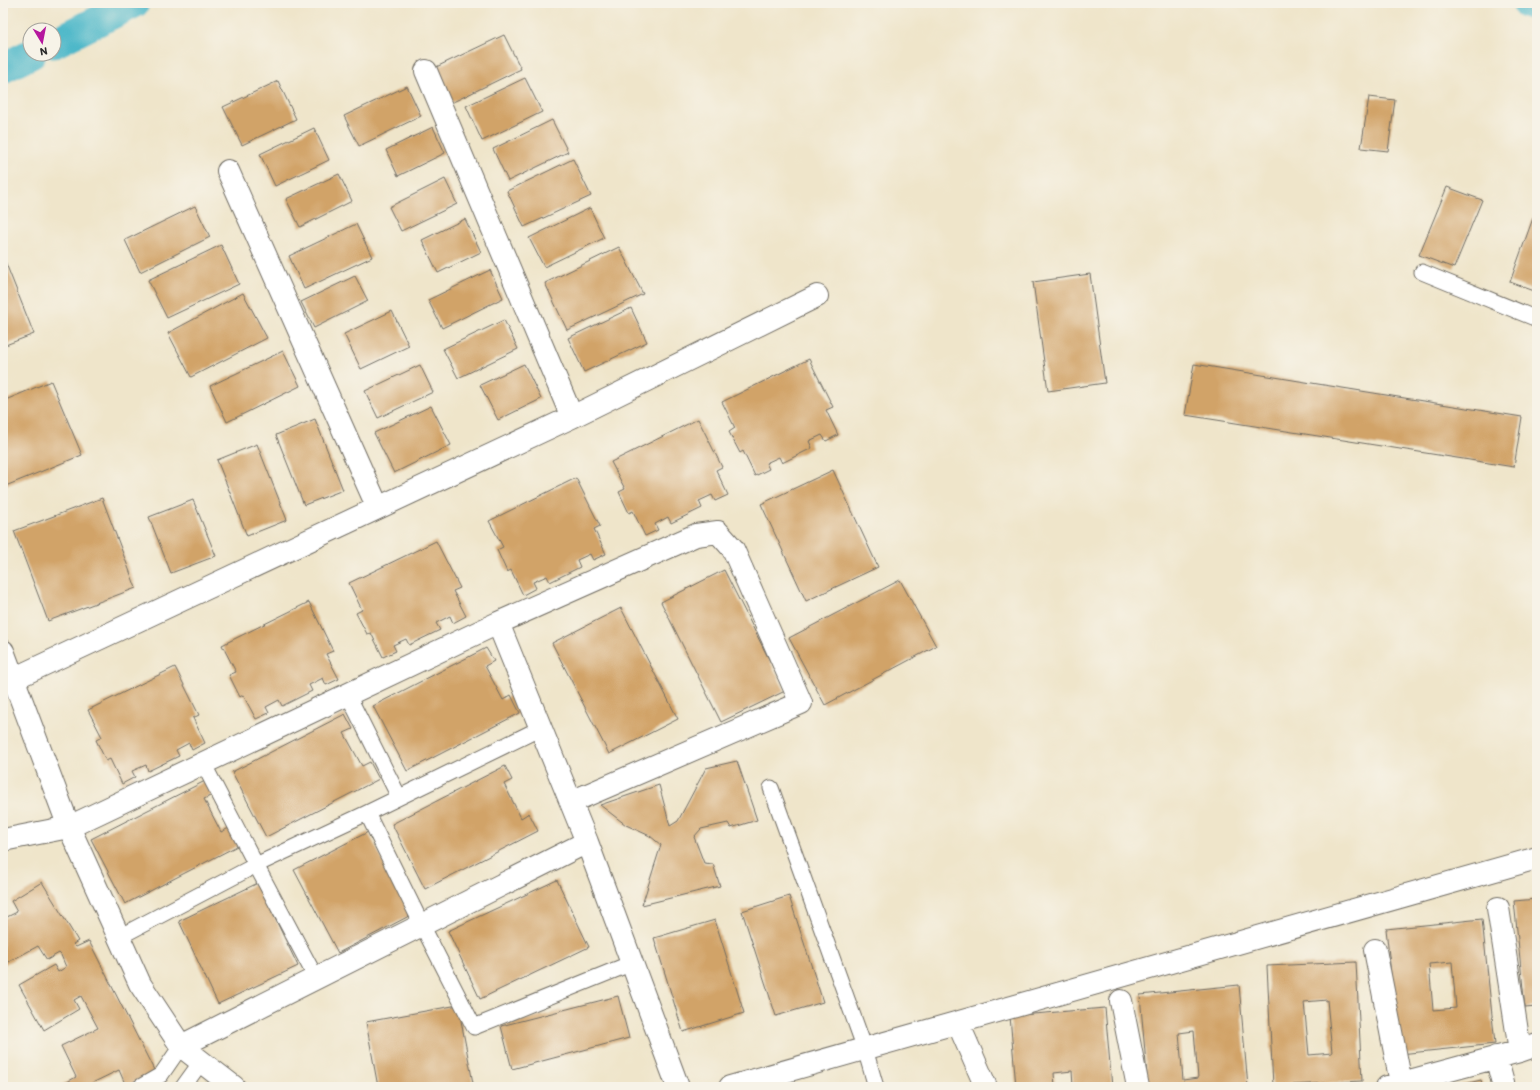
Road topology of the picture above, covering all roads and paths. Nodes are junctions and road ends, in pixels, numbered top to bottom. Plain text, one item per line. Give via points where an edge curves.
1 (426, 71) dead end
2 (228, 171) dead end
3 (1422, 272) dead end
4 (817, 296) dead end
5 (1537, 319) edge
6 (572, 417) junction
7 (378, 508) junction
8 (498, 623) junction
9 (3, 651) edge
10 (13, 679) junction
11 (348, 695) junction
12 (541, 728) junction
13 (204, 763) junction
14 (771, 788) dead end
15 (399, 797) junction
16 (571, 802) junction
17 (367, 813) junction
18 (69, 827) junction
19 (3, 840) edge
20 (587, 842) junction
21 (1537, 858) edge
22 (256, 865) junction
23 (1498, 908) dead end
24 (422, 925) junction
25 (119, 937) junction
26 (1375, 950) dead end
27 (632, 963) junction
28 (316, 978) junction
29 (1121, 1001) dead end
30 (958, 1023) junction
31 (181, 1046) junction
32 (1528, 1048) edge
33 (865, 1049) junction
34 (1496, 1057) junction
35 (201, 1062) junction
36 (1394, 1085) edge
37 (140, 1087) edge
38 (184, 1087) edge
39 (234, 1087) edge
40 (678, 1087) edge
41 (730, 1087) edge
42 (876, 1087) edge
43 (986, 1087) edge
44 (1138, 1087) edge
45 (1504, 1087) edge

1 - 6 street
2 - 7 street
3 - 5 lane
4 - 6 street
6 - 7 street
7 - 10 street
8 - 11 street
8 - 12 street
8 - 16 street via 696,535 718,532 733,549 801,703
9 - 10 street
10 - 18 street
11 - 13 street
11 - 15 lane
12 - 15 lane
12 - 16 street
13 - 18 street
13 - 22 lane
14 - 33 lane
15 - 17 lane
16 - 20 street
17 - 22 lane
17 - 24 lane
18 - 19 street
18 - 25 street
20 - 24 street
20 - 27 street
21 - 30 street
22 - 25 lane
22 - 28 lane
23 - 32 street
24 - 27 lane via 474,1027
24 - 28 street
25 - 31 street via 140,984
26 - 36 street
27 - 40 street
28 - 31 street
29 - 44 street
30 - 33 street
30 - 43 street
31 - 35 street
31 - 37 lane via 161,1075
32 - 34 street
33 - 41 street
33 - 42 lane
34 - 36 street
34 - 45 street
35 - 38 lane
35 - 39 street

